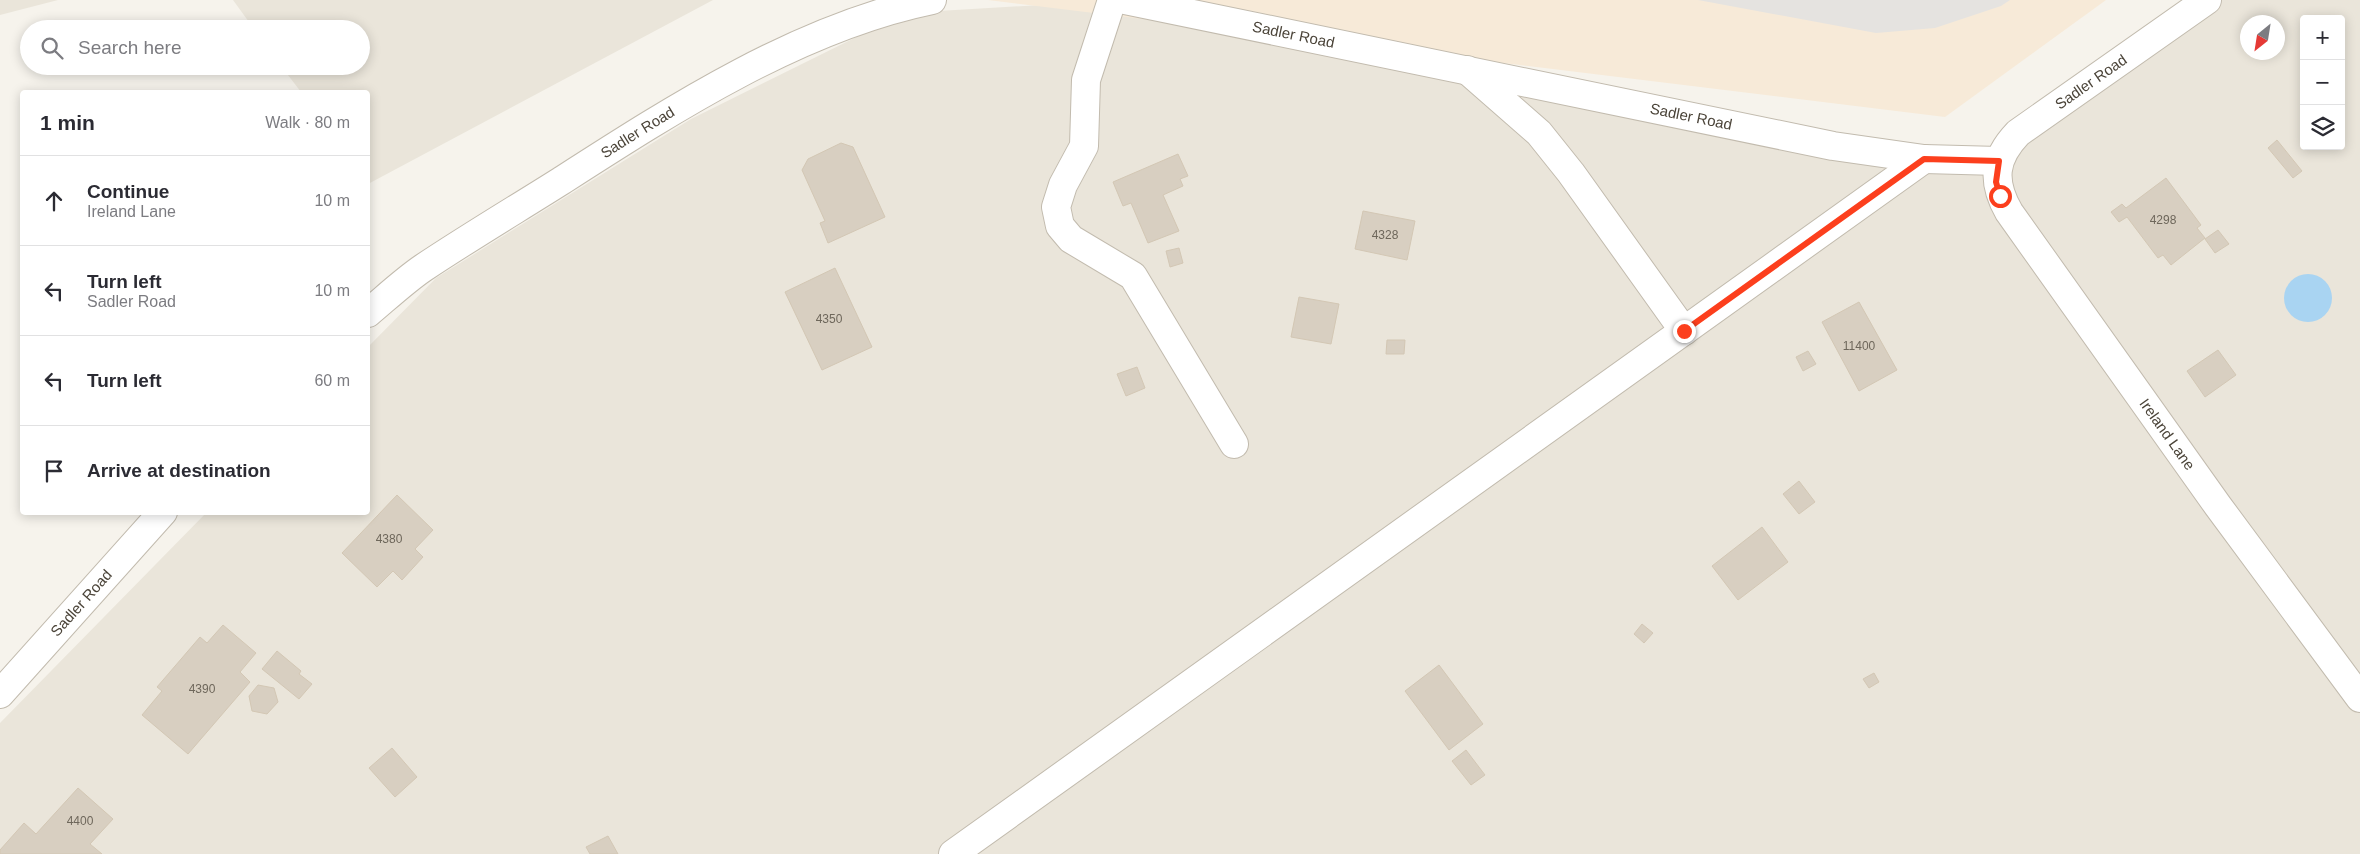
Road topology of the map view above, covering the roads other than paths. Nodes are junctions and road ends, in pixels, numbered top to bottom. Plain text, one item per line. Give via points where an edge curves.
1 (932, 0) edge
2 (1112, 0) edge
3 (1125, 0) edge
4 (2207, 0) edge
5 (1466, 70) junction
6 (1924, 159) junction
7 (1999, 161) junction
8 (370, 312) edge
9 (1684, 331) junction
10 (1234, 444) dead end
11 (160, 515) edge
12 (0, 694) edge
13 (2360, 698) edge
14 (953, 854) edge

1 - 8 street, Sadler Road via 848,23 760,64 662,116 422,269
2 - 10 street via 1086,80 1084,146 1063,185 1056,207 1060,226 1071,239 1133,276
3 - 5 street, Sadler Road
4 - 7 street, Sadler Road via 2018,133 2008,143
5 - 6 street, Sadler Road via 1833,146
5 - 9 street via 1539,133
6 - 7 street, Sadler Road
6 - 9 street
7 - 13 street, Ireland Lane via 1996,182 2009,212 2218,506
9 - 14 street
11 - 12 street, Sadler Road

